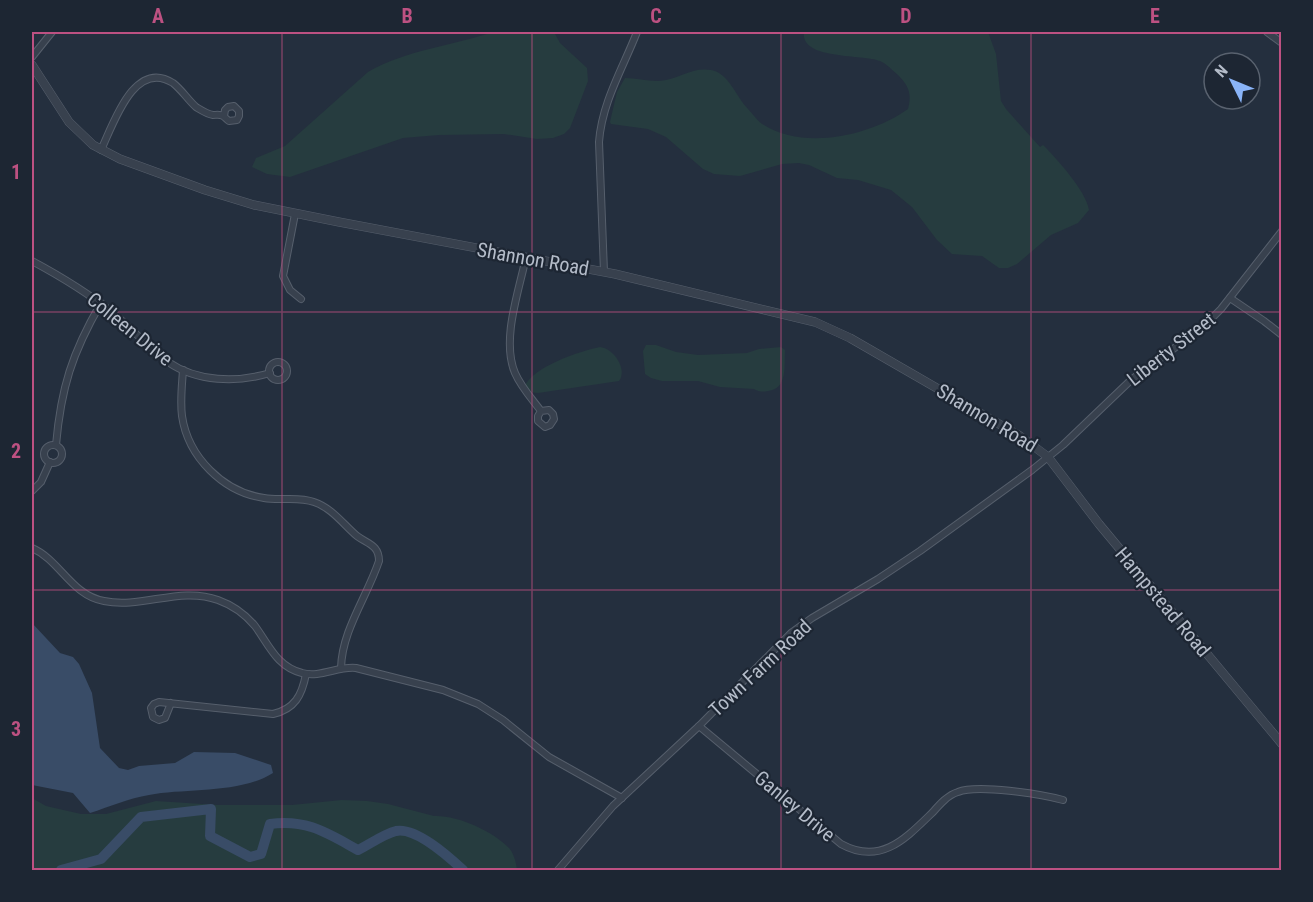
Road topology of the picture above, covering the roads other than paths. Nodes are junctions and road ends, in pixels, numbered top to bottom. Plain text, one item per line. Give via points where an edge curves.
1 (52, 32) edge
2 (637, 32) edge
3 (1267, 32) edge
4 (1281, 43) edge
5 (32, 57) edge
6 (32, 65) edge
7 (224, 116) dead end
8 (101, 150) junction
9 (296, 213) junction
10 (1281, 231) edge
11 (526, 257) junction
12 (32, 261) edge
13 (604, 272) junction
14 (1230, 298) junction
15 (301, 300) dead end
16 (101, 303) junction
17 (1281, 335) edge
18 (183, 370) junction
19 (270, 373) dead end
20 (541, 411) dead end
21 (56, 445) junction
22 (1048, 457) junction
23 (51, 462) junction
24 (32, 491) edge
25 (32, 548) edge
26 (341, 668) junction
27 (306, 674) junction
28 (171, 703) dead end
29 (699, 726) junction
30 (1281, 744) edge
31 (622, 798) junction
32 (1063, 800) dead end
33 (558, 870) edge

1 - 5 street
2 - 13 street via 601,123
3 - 4 street
6 - 8 street, Shannon Road via 69,122
7 - 8 street via 197,107 169,81 149,79 129,94
8 - 9 street, Shannon Road via 205,190
9 - 11 street, Shannon Road
9 - 15 street via 283,276
10 - 14 street, Liberty Street
11 - 13 street, Shannon Road
11 - 20 street via 512,321 510,353 515,373
12 - 16 street, Colleen Drive
13 - 22 street, Shannon Road via 827,327 1020,436
14 - 17 street
14 - 22 street, Liberty Street via 1203,327 1131,380
16 - 18 street, Colleen Drive via 157,353
16 - 21 street via 71,362
18 - 19 street, Colleen Drive via 231,380
18 - 26 street via 182,413 186,433 201,460 216,476 254,496 316,502 379,554 375,574 348,632
21 - 23 street via 61,457
21 - 23 street via 45,450 45,458
22 - 29 street, Town Farm Road via 920,551 791,633
22 - 30 street, Hampstead Road
23 - 24 street
25 - 27 street via 81,591 100,600 117,603 194,595 225,603 249,620 280,662
26 - 27 street
26 - 31 street via 362,669 470,700 503,720 549,757
27 - 28 street via 298,700 273,714
29 - 31 street, Town Farm Road
29 - 32 street, Ganley Drive via 841,844 859,851 884,850 896,845 949,796 966,789
31 - 33 street, Town Farm Road

